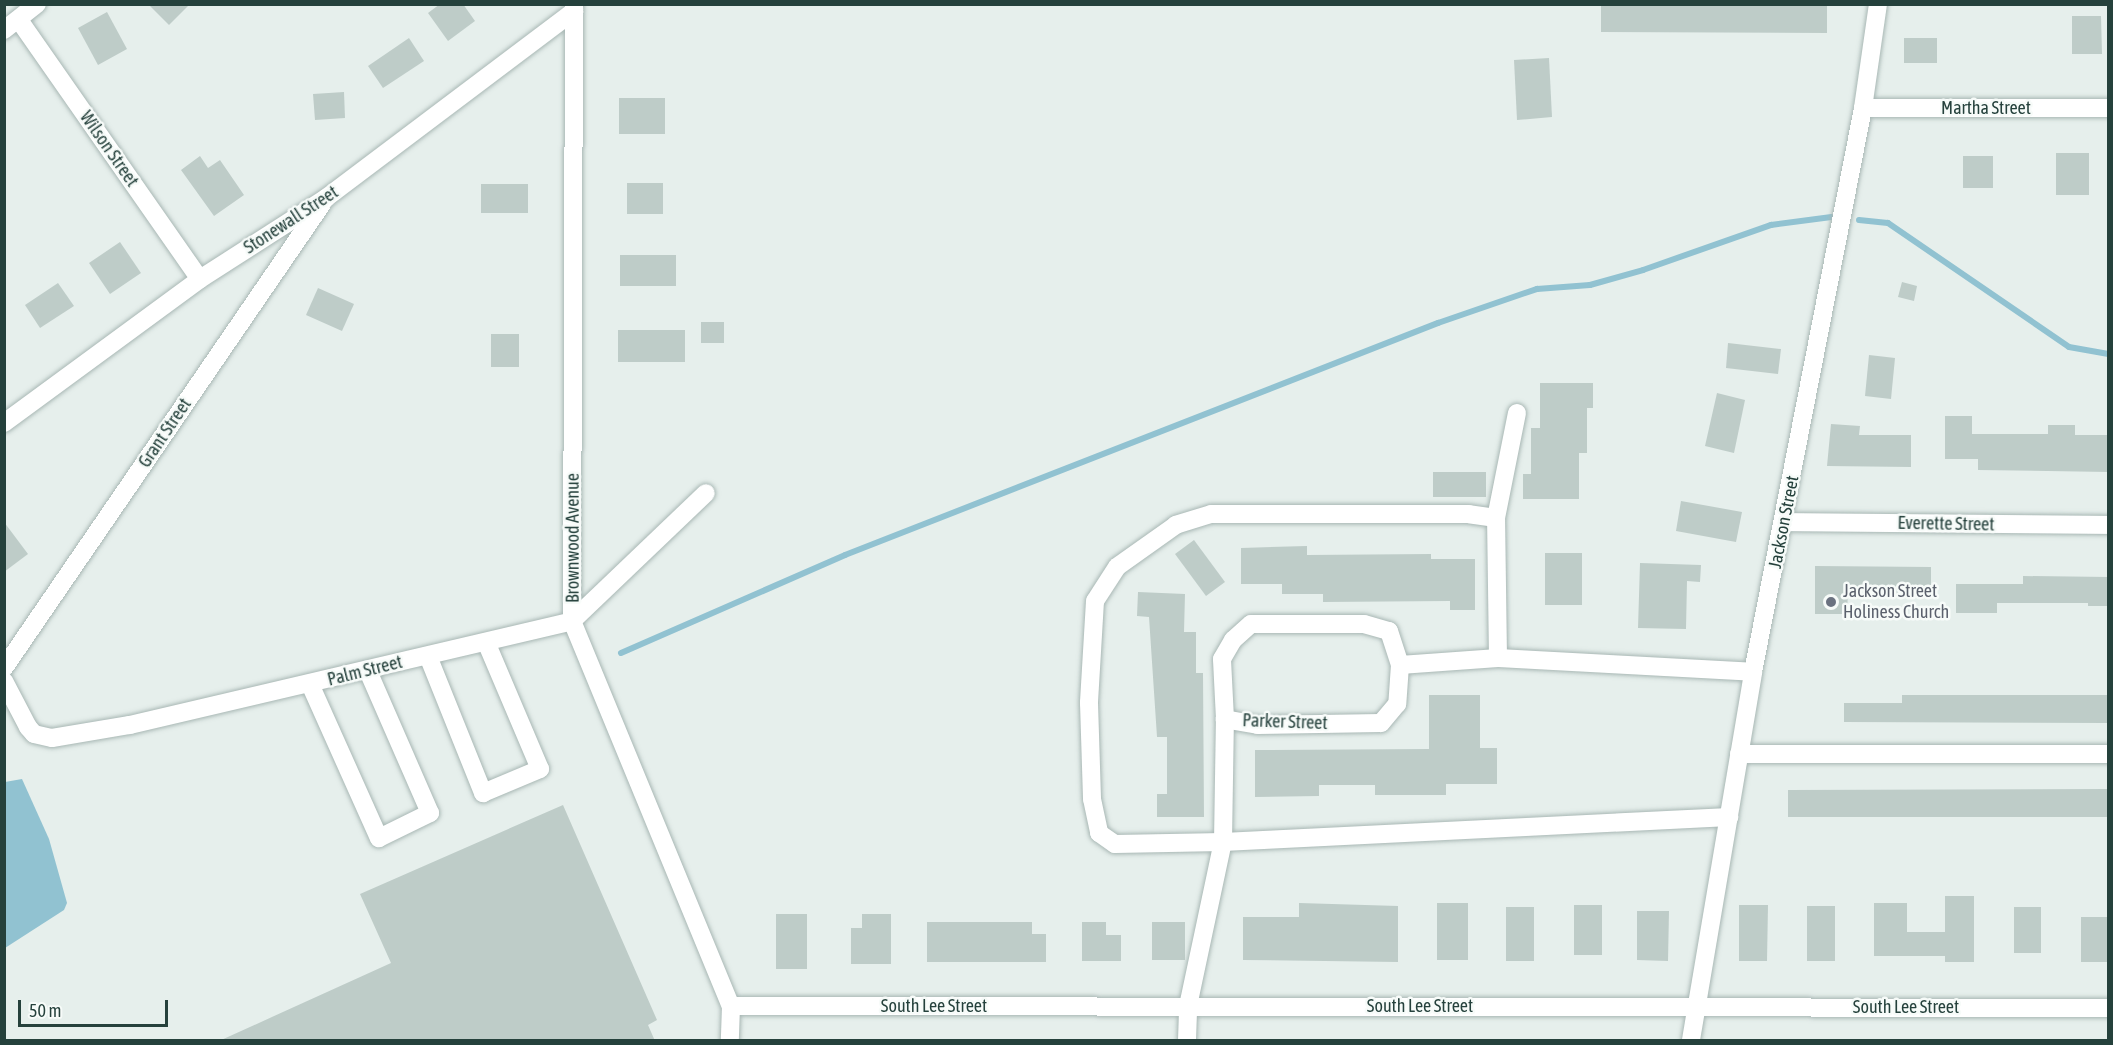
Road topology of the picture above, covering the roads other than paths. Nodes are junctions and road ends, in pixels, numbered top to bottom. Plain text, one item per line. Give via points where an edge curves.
1 (37, 4) edge
2 (1878, 4) edge
3 (574, 8) edge
4 (12, 25) edge
5 (1863, 108) junction
6 (2109, 108) edge
7 (326, 198) junction
8 (200, 279) junction
9 (1517, 413) dead end
10 (4, 423) edge
11 (706, 493) dead end
12 (1496, 518) junction
13 (1784, 522) junction
14 (2109, 525) edge
15 (572, 621) junction
16 (486, 642) junction
17 (428, 656) junction
18 (1498, 658) junction
19 (1400, 665) junction
20 (4, 668) edge
21 (368, 671) junction
22 (1753, 672) junction
23 (4, 681) edge
24 (310, 684) junction
25 (1226, 719) junction
26 (1739, 754) junction
27 (2109, 754) edge
28 (1729, 817) junction
29 (1223, 842) junction
30 (731, 1006) junction
31 (1188, 1006) junction
32 (1697, 1006) junction
33 (2109, 1008) edge
34 (730, 1041) edge
35 (1187, 1041) edge
36 (1691, 1041) edge

1 - 4 street
2 - 5 street, Jackson Street
3 - 7 street, Stonewall Street
3 - 15 street, Brownwood Avenue
4 - 8 street, Wilson Street
5 - 6 street, Martha Street
5 - 13 street, Jackson Street
7 - 8 street, Stonewall Street
7 - 20 street, Grant Street
8 - 10 street, Stonewall Street
9 - 12 street
11 - 15 street, Palm Street
12 - 18 street
12 - 29 street via 1469,514 1211,514 1176,525 1117,567 1095,602 1089,703 1092,799 1099,833 1115,844
13 - 14 street, Everette Street
13 - 22 street, Jackson Street
15 - 16 street, Palm Street
15 - 30 street, Brownwood Avenue
16 - 17 street, Palm Street
16 - 17 street via 540,769 483,793
17 - 21 street, Palm Street
18 - 19 street
18 - 22 street
19 - 25 street, Parker Street via 1397,704 1381,723 1258,725
19 - 25 street, Parker Street via 1389,631 1381,628 1364,624 1251,624 1233,640 1222,659
21 - 24 street, Palm Street
21 - 24 street via 430,813 379,838
22 - 26 street, Jackson Street
23 - 24 street, Palm Street via 34,734 52,738 130,725
25 - 29 street
26 - 27 street
26 - 28 street, Jackson Street
28 - 29 street
28 - 32 street, Jackson Street
29 - 31 street
30 - 31 street, South Lee Street
30 - 34 street, Brownwood Avenue
31 - 32 street, South Lee Street
31 - 35 street
32 - 33 street, South Lee Street
32 - 36 street, Jackson Street

